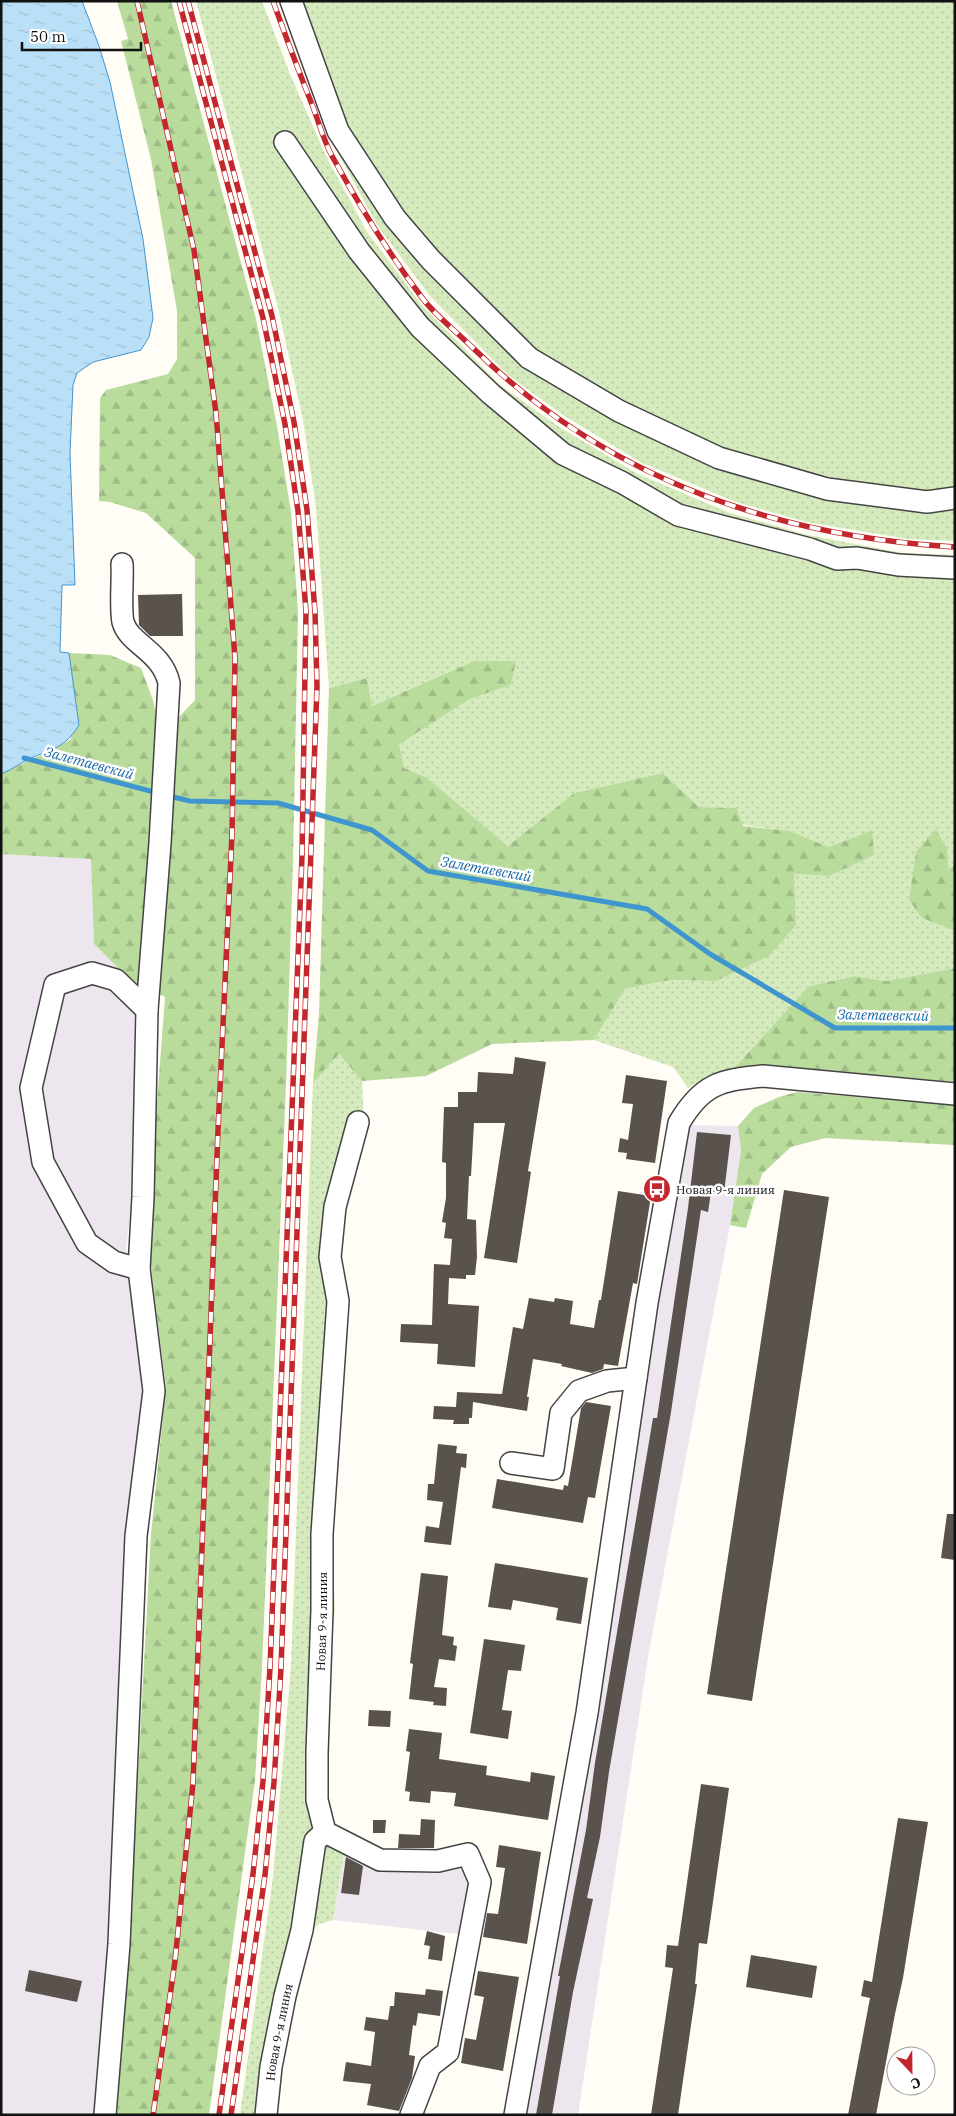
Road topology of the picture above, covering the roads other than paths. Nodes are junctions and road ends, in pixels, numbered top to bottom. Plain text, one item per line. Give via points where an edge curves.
1 (291, 1) edge
2 (285, 142) dead end
3 (955, 498) edge
4 (122, 564) dead end
5 (955, 568) edge
6 (147, 1010) junction
7 (955, 1094) edge
8 (358, 1122) dead end
9 (139, 1269) junction
10 (636, 1378) junction
11 (511, 1463) dead end
12 (325, 1832) junction
13 (105, 2115) edge
14 (266, 2115) edge
15 (411, 2115) edge
16 (515, 2115) edge

1 - 3 street via 338,131 390,210 431,260 529,358 619,411 719,458 827,489 927,502
2 - 5 street via 359,251 420,327 491,394 563,454 678,514 837,559 857,558 898,565
4 - 6 street via 123,622 160,661 169,683
6 - 9 street
6 - 9 street via 116,980 92,973 55,985 31,1088 43,1162 87,1243 114,1262
7 - 10 street via 763,1076 733,1078 707,1089 690,1104 679,1123
8 - 12 street, Новая 9-я линия via 335,1207 330,1257 338,1301 322,1534 317,1752 318,1800
9 - 13 street via 154,1391 136,1536 120,1944
10 - 11 street via 607,1381 579,1391 561,1413 553,1469
10 - 16 street via 587,1713
12 - 14 street, Новая 9-я линия via 316,1841 302,1930 284,1996 271,2067
12 - 15 street via 380,1860 438,1861 468,1854 480,1882 448,2052 430,2066

